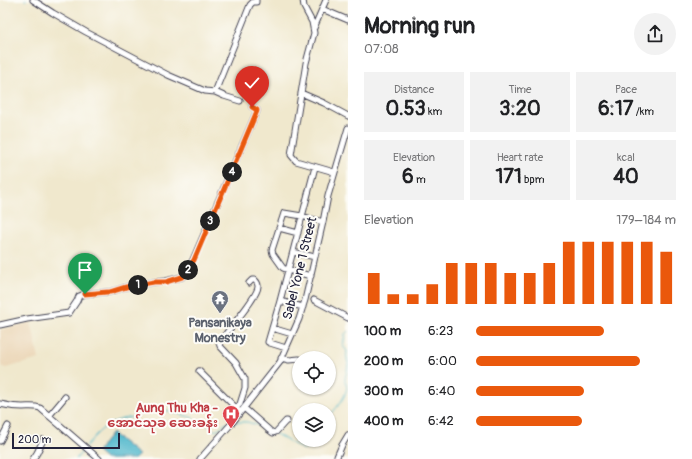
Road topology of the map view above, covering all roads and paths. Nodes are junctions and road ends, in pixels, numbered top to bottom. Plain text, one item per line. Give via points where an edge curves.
1 (33, 0) edge
2 (256, 0) edge
3 (303, 0) edge
4 (326, 0) edge
5 (322, 9) junction
6 (348, 20) edge
7 (314, 28) junction
8 (215, 92) junction
9 (301, 93) junction
10 (240, 102) dead end
11 (252, 107) dead end
12 (348, 116) edge
13 (348, 128) edge
14 (315, 167) junction
15 (334, 172) junction
16 (302, 216) junction
17 (323, 222) junction
18 (279, 228) junction
19 (298, 233) junction
20 (293, 252) junction
21 (315, 257) junction
22 (288, 270) junction
23 (311, 276) junction
24 (249, 283) dead end
25 (280, 300) junction
26 (314, 300) dead end
27 (303, 307) junction
28 (348, 318) edge
29 (0, 325) edge
30 (272, 328) junction
31 (292, 334) junction
32 (286, 348) junction
33 (281, 358) junction
34 (292, 360) edge
35 (198, 371) dead end
36 (65, 397) dead end
37 (0, 404) edge
38 (244, 408) junction
39 (238, 410) junction
40 (49, 416) junction
41 (287, 421) dead end
42 (8, 426) dead end
43 (348, 435) edge
44 (43, 440) dead end
45 (0, 441) edge
46 (33, 459) edge
47 (99, 459) edge
48 (200, 459) edge
49 (336, 459) edge

1 - 8 street via 86,32 168,75 205,91
2 - 8 street via 250,5
3 - 7 street
4 - 5 street
5 - 6 street
5 - 7 street
7 - 9 street
8 - 10 street
9 - 12 street
9 - 14 street via 291,155 296,161
11 - 29 street via 257,111 194,260 182,277 110,292 85,294 80,296 69,313
13 - 15 street, Sabel Yone 1 Street
14 - 15 street
14 - 16 street
15 - 17 street, Sabel Yone 1 Street
16 - 17 street
16 - 18 street via 284,213
16 - 19 street
17 - 21 street, Sabel Yone 1 Street
18 - 19 street
18 - 22 street via 272,254 281,267
19 - 20 street
20 - 21 street
20 - 22 street
21 - 23 street, Sabel Yone 1 Street
22 - 23 street
22 - 25 street
23 - 27 street, Sabel Yone 1 Street
24 - 39 street via 255,280 257,291 219,344 236,363 245,379
25 - 27 street
25 - 30 street
26 - 28 street
27 - 31 street, Sabel Yone 1 Street
30 - 31 street
30 - 32 street via 269,343
31 - 32 street, Sabel Yone 1 Street
32 - 33 street, Sabel Yone 1 Street
33 - 34 street
33 - 38 street, Sabel Yone 1 Street
35 - 39 street
36 - 40 street
37 - 40 street via 36,406
38 - 39 street, Sabel Yone 1 Street
38 - 41 street via 274,433
39 - 48 street, Sabel Yone 1 Street
40 - 47 street
42 - 45 street
43 - 49 street
44 - 46 street

